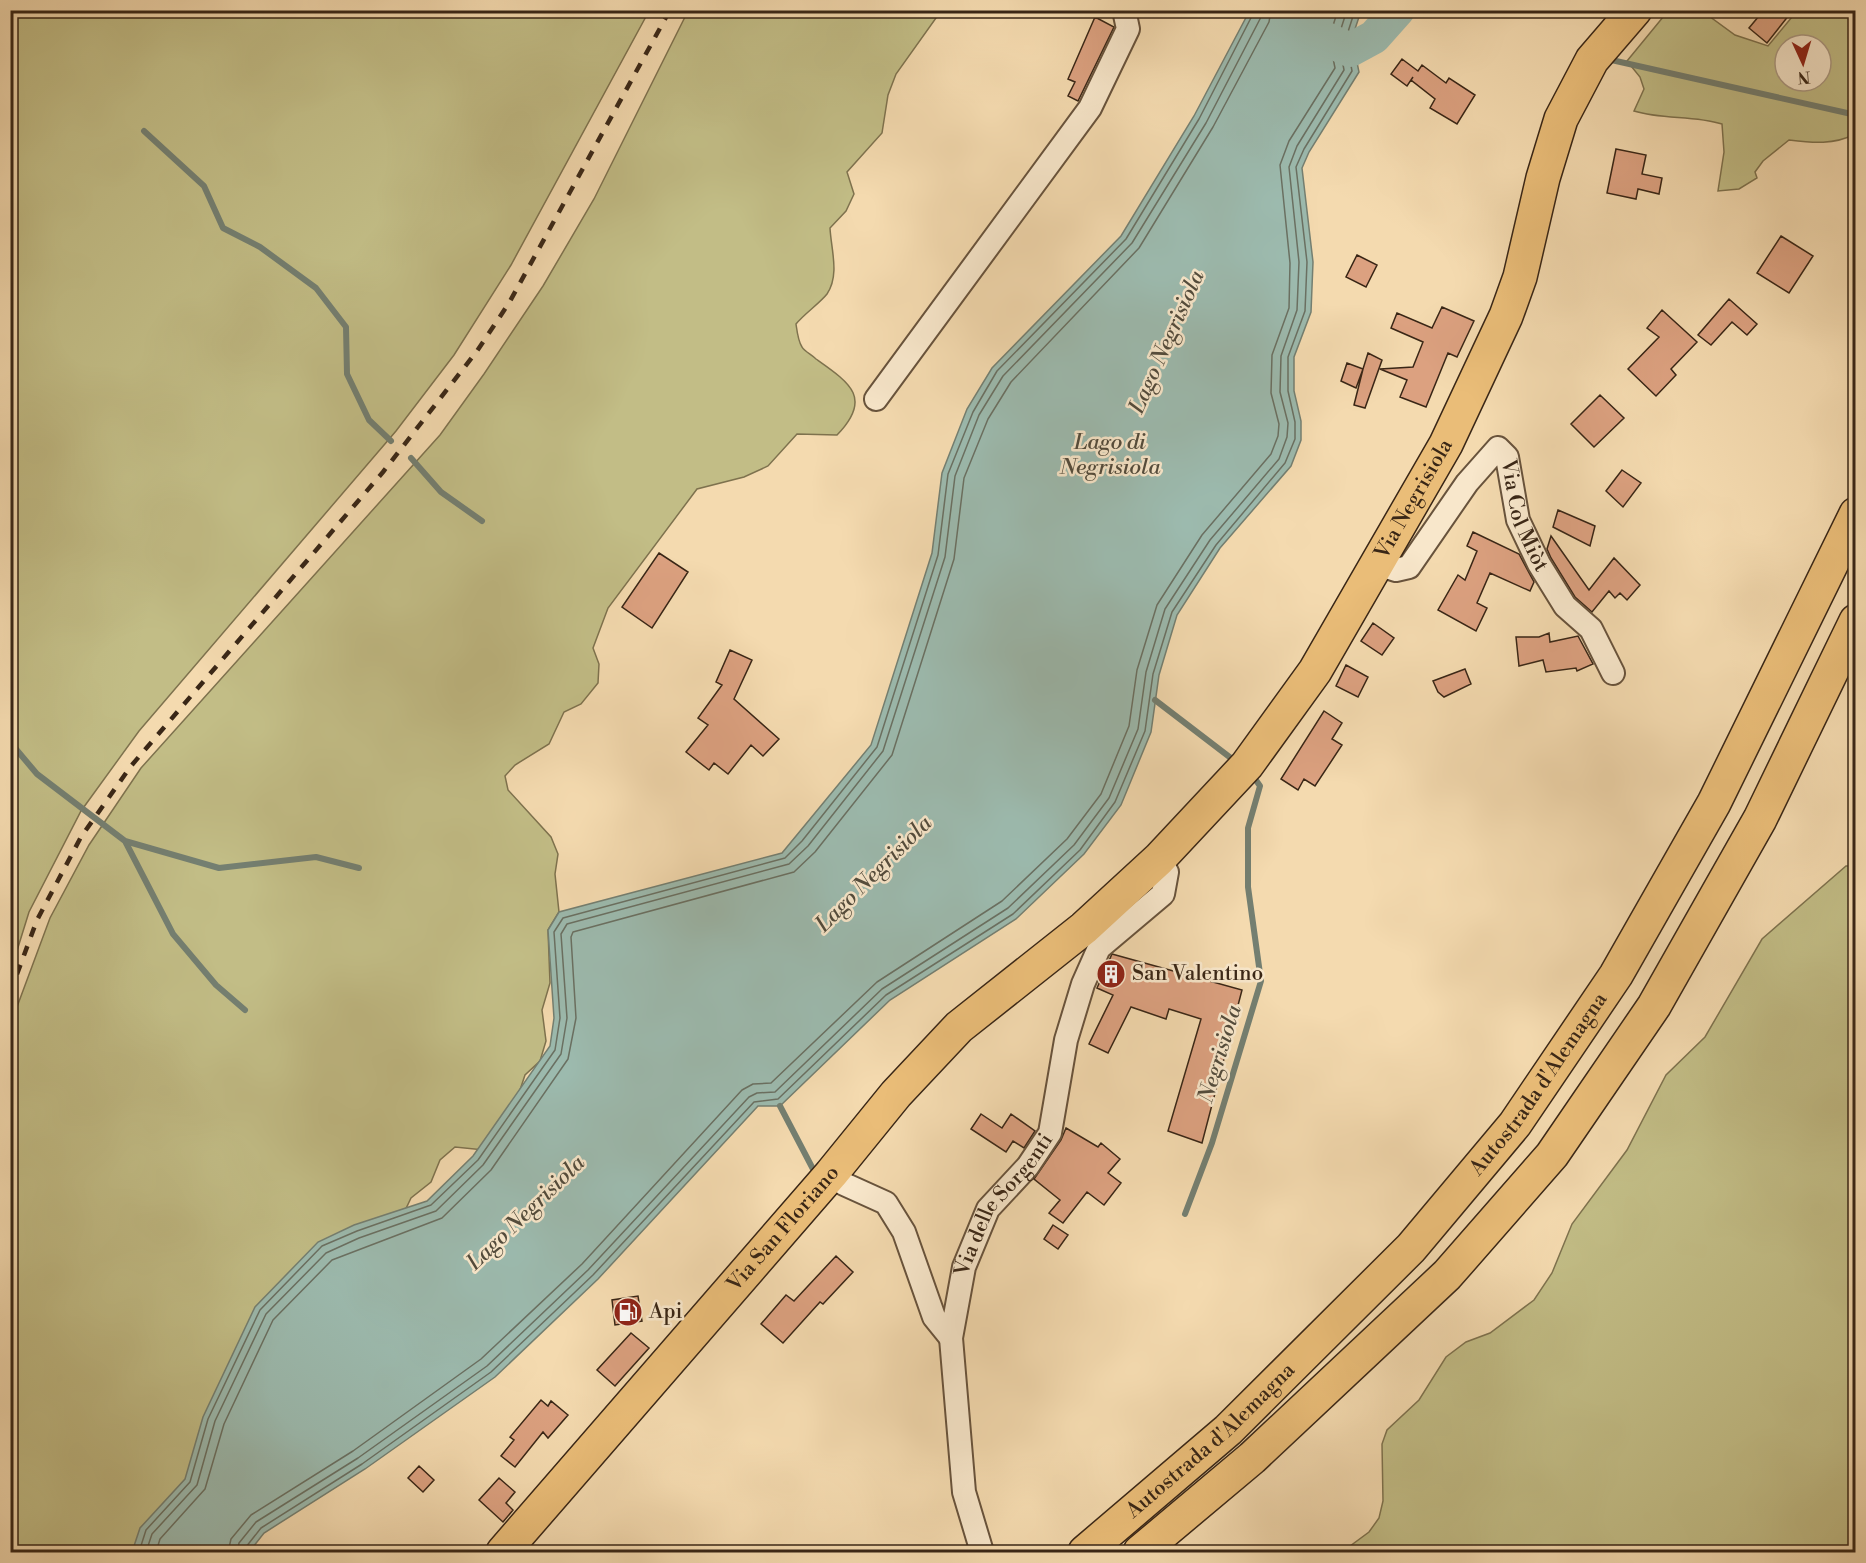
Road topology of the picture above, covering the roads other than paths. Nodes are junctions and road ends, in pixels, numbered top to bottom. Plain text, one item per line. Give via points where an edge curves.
1 (1125, 10) edge
2 (1635, 10) edge
3 (876, 399) dead end
4 (1856, 514) edge
5 (1377, 564) junction
6 (1856, 621) edge
7 (1613, 673) dead end
8 (1159, 859) junction
9 (1084, 928) joint
10 (831, 1174) junction
11 (951, 1338) junction
12 (503, 1552) edge
13 (982, 1552) edge
14 (1086, 1552) edge
15 (1140, 1552) edge

1 - 3 street via 1128,29 1090,108
2 - 5 main road, Via Negrisiola via 1592,60 1561,119 1506,316 1446,444
4 - 14 main road, Autostrada d'Alemagna via 1714,803 1616,975 1515,1124 1395,1264 1228,1430
5 - 7 street, Via Col Miòt via 1396,570 1409,567 1467,483 1498,448 1507,457 1518,520 1539,564 1565,606 1592,629
5 - 8 main road, Via Negrisiola via 1315,672 1244,768
6 - 15 main road, Autostrada d'Alemagna via 1760,819 1654,1006 1552,1155 1447,1275 1252,1458
8 - 9 main road, Via Negrisiola
8 - 11 street, Via delle Sorgenti via 1167,872 1163,894 1099,948 1083,984 1066,1040 1050,1133 1028,1166 988,1209 964,1266
9 - 10 main road, Via San Floriano via 959,1027 896,1094
10 - 11 street via 886,1203 904,1232 934,1317
10 - 12 main road, Via San Floriano
11 - 13 street, Via delle Sorgenti via 964,1492

